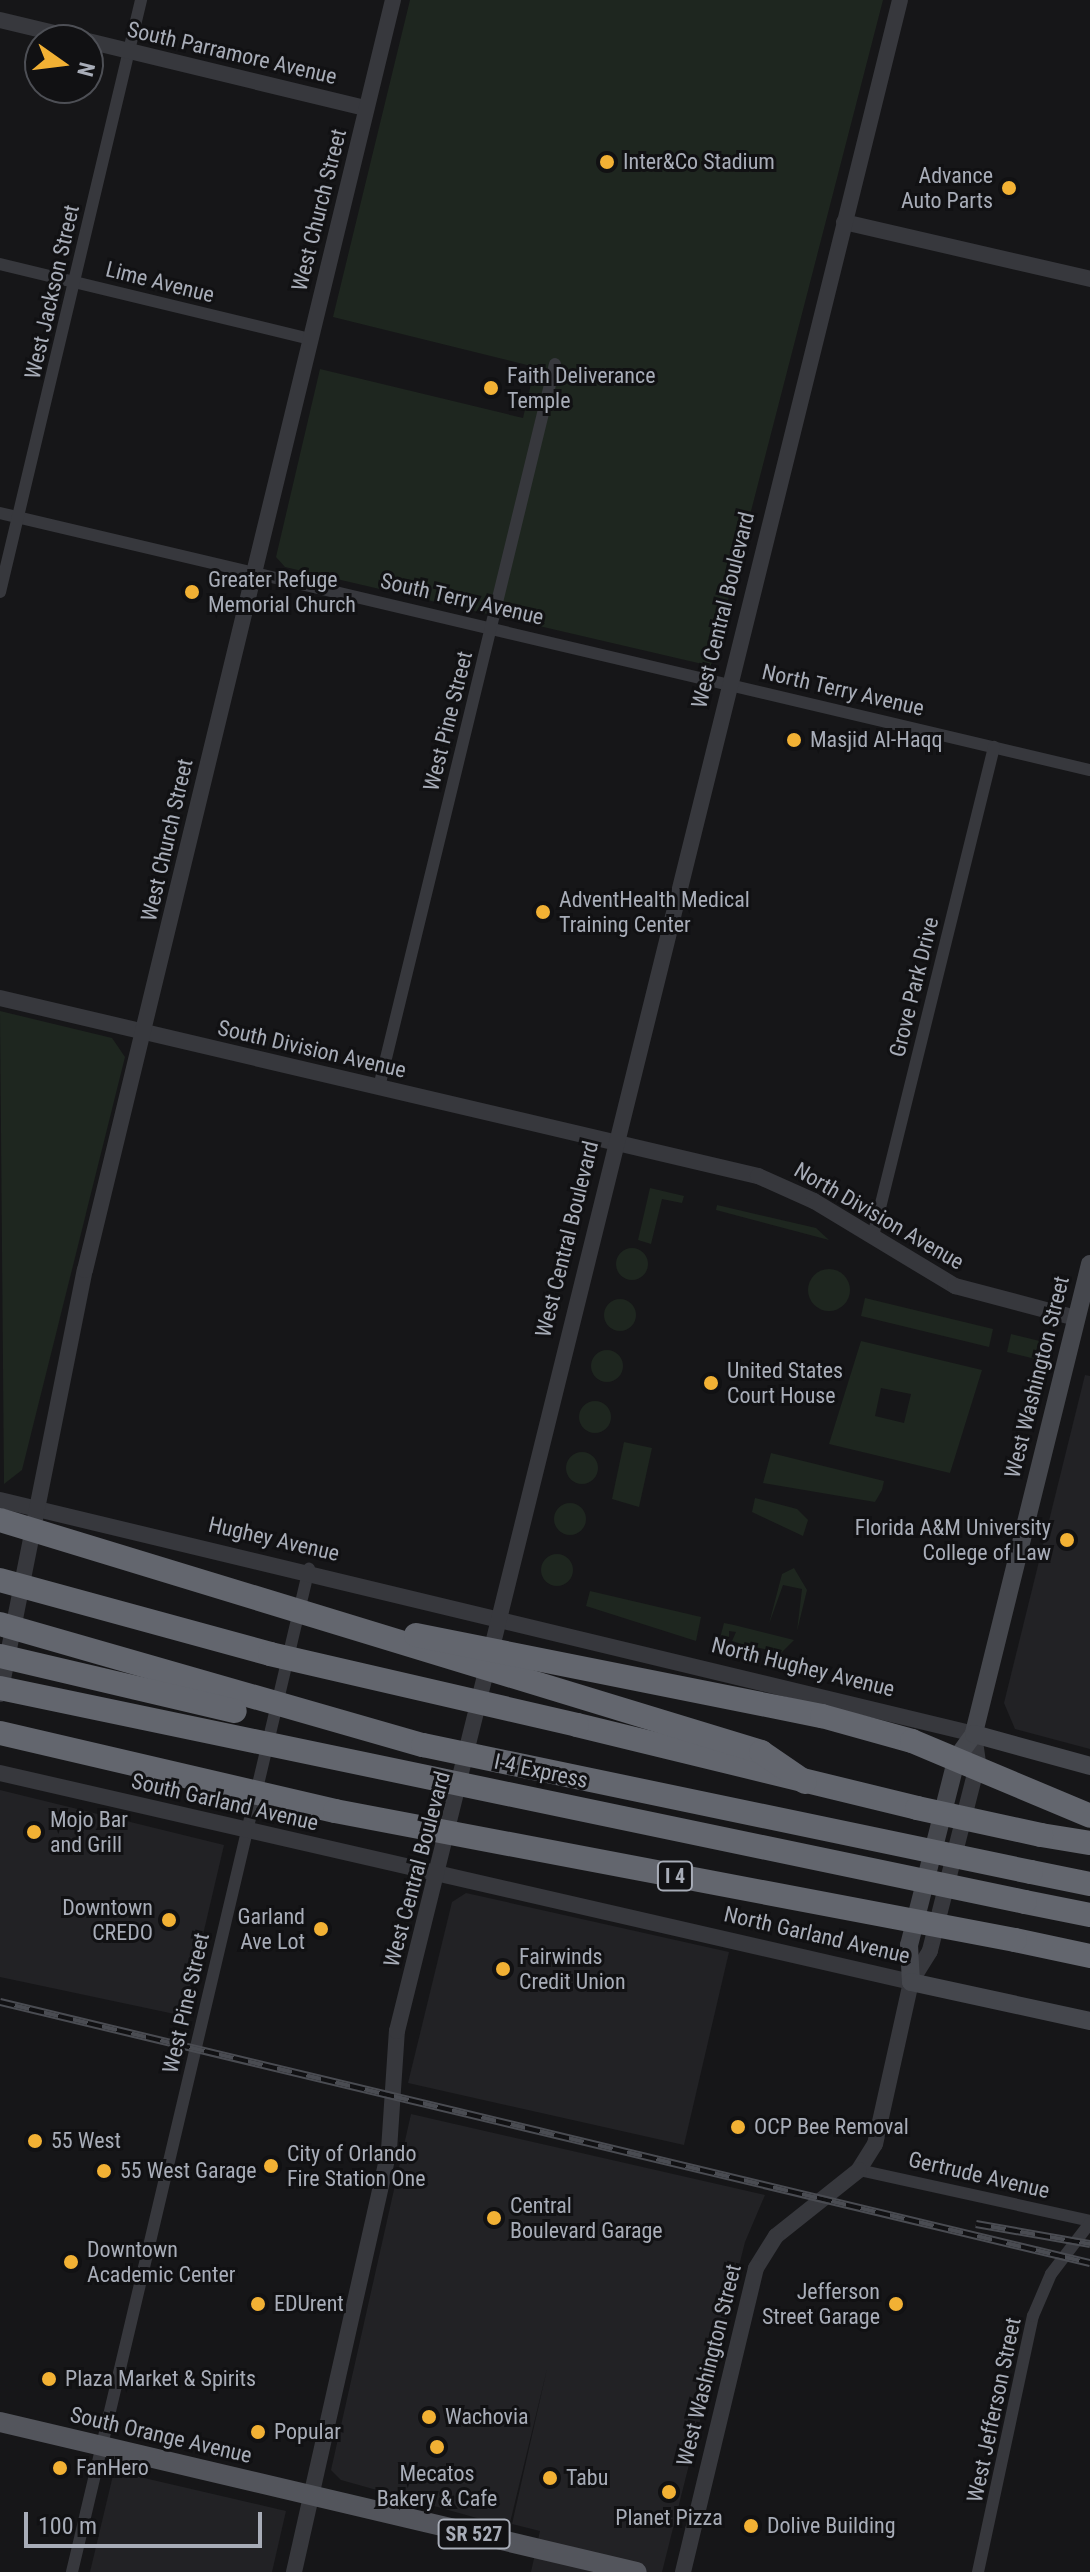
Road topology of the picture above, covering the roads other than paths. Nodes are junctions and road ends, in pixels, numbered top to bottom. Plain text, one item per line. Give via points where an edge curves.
1 (141, 0) edge
2 (393, 0) edge
3 (900, 0) edge
4 (0, 20) edge
5 (24, 26) edge
6 (104, 45) edge
7 (129, 51) junction
8 (366, 108) junction
9 (844, 222) junction
10 (0, 264) edge
11 (1090, 279) edge
12 (74, 282) junction
13 (310, 339) junction
14 (555, 364) dead end
15 (0, 513) edge
16 (19, 517) junction
17 (254, 570) junction
18 (0, 592) edge
19 (491, 627) junction
20 (727, 683) junction
21 (994, 747) junction
22 (1090, 770) edge
23 (0, 998) edge
24 (144, 1032) junction
25 (379, 1087) junction
26 (613, 1143) junction
27 (873, 1236) junction
28 (1090, 1264) edge
29 (1076, 1318) junction
30 (0, 1500) edge
31 (33, 1506) junction
32 (0, 1520) edge
33 (309, 1569) junction
34 (0, 1580) edge
35 (504, 1618) junction
36 (0, 1624) edge
37 (386, 1633) junction
38 (0, 1656) edge
39 (0, 1691) edge
40 (0, 1733) edge
41 (974, 1734) junction
42 (423, 1745) junction
43 (1090, 1766) edge
44 (0, 1773) edge
45 (805, 1782) junction
46 (1090, 1816) edge
47 (247, 1831) junction
48 (1090, 1843) edge
49 (440, 1871) junction
50 (1090, 1884) edge
51 (1090, 1915) edge
52 (1090, 1956) edge
53 (911, 1982) junction
54 (1090, 2021) edge
55 (859, 2170) junction
56 (1090, 2222) edge
57 (0, 2422) edge
58 (102, 2446) junction
59 (311, 2494) junction
60 (72, 2572) edge
61 (294, 2572) edge
62 (637, 2572) edge
63 (683, 2572) edge
64 (978, 2572) edge

1 - 7 street, West Jackson Street
2 - 8 street, West Church Street
3 - 9 street, West Central Boulevard
4 - 5 street, South Parramore Avenue
6 - 7 street, South Parramore Avenue
7 - 8 street, South Parramore Avenue
7 - 12 street, West Jackson Street
8 - 13 street, West Church Street
9 - 11 street
9 - 20 street, West Central Boulevard
10 - 12 street, Lime Avenue
12 - 13 street, Lime Avenue
12 - 16 street, West Jackson Street
13 - 17 street, West Church Street
14 - 19 street, West Pine Street
15 - 16 street, South Terry Avenue
16 - 17 street, South Terry Avenue
16 - 18 street, West Jackson Street
17 - 19 street, South Terry Avenue
17 - 24 street, West Church Street
19 - 20 street, South Terry Avenue
19 - 25 street, West Pine Street
20 - 21 street, North Terry Avenue
20 - 26 street, West Central Boulevard
21 - 22 street, North Terry Avenue
21 - 27 street, Grove Park Drive
23 - 24 street, South Division Avenue
24 - 25 street, South Division Avenue
24 - 31 street, West Church Street
25 - 26 street, South Division Avenue
26 - 27 street, North Division Avenue via 758,1176
26 - 35 street, West Central Boulevard
27 - 29 street, North Division Avenue via 955,1286
28 - 29 main road, West Washington Street
29 - 41 main road, West Washington Street
30 - 31 street, Hughey Avenue
31 - 33 street, Hughey Avenue
31 - 39 street, West Church Street
32 - 37 highway, bridge
33 - 35 street, Hughey Avenue
33 - 47 street, West Pine Street
34 - 45 highway, bridge via 270,1654
35 - 41 street, North Hughey Avenue
35 - 49 street, West Central Boulevard
36 - 42 highway, I-4 Express, bridge via 233,1696
37 - 45 highway, bridge via 761,1752
37 - 46 highway, bridge via 457,1638 822,1716 912,1741
38 - 42 highway, bridge via 191,1702
39 - 51 highway, I-4 Express, bridge
40 - 52 highway, I 4, bridge via 335,1811
41 - 43 main road, North Hughey Avenue
41 - 53 main road, West Washington Street via 957,1757 909,1945
42 - 50 highway, I-4 Express, bridge
44 - 47 street, South Garland Avenue
45 - 48 highway, bridge
47 - 49 street, South Garland Avenue
47 - 58 street, West Pine Street
49 - 53 street, North Garland Avenue
49 - 59 street, West Central Boulevard via 395,2041 391,2141
53 - 54 main road, North Garland Avenue
53 - 55 street, West Washington Street via 878,2135
55 - 56 street, Gertrude Avenue
55 - 63 street, West Washington Street via 776,2236 756,2268
56 - 64 street, West Jefferson Street via 1051,2274 1033,2316
57 - 58 main road, South Orange Avenue / SR 527
58 - 59 main road, South Orange Avenue / SR 527
58 - 60 street, West Pine Street
59 - 61 street, West Central Boulevard
59 - 62 main road, SR 527

